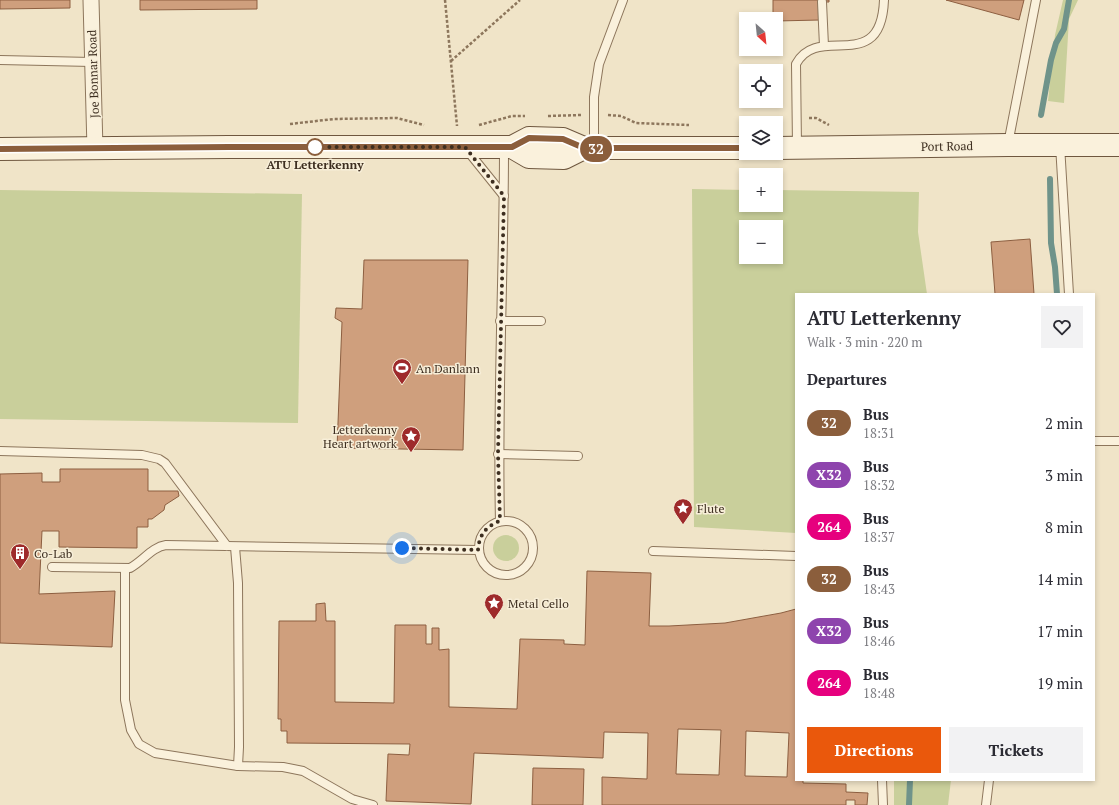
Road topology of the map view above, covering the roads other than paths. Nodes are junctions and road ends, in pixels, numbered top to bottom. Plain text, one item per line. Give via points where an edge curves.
1 (92, 0) edge
2 (623, 0) edge
3 (884, 0) edge
4 (1036, 0) edge
5 (822, 2) dead end
6 (824, 46) junction
7 (0, 60) edge
8 (92, 62) junction
9 (464, 136) junction
10 (1008, 145) junction
11 (1060, 145) junction
12 (1119, 145) edge
13 (508, 147) junction
14 (589, 148) junction
15 (739, 148) edge
16 (783, 148) edge
17 (797, 148) junction
18 (0, 149) edge
19 (95, 149) junction
20 (504, 196) junction
21 (1069, 293) edge
22 (500, 321) junction
23 (541, 321) dead end
24 (1095, 441) edge
25 (1119, 441) edge
26 (0, 451) edge
27 (498, 454) junction
28 (578, 456) dead end
29 (500, 521) junction
30 (231, 546) junction
31 (478, 550) junction
32 (653, 552) dead end
33 (795, 556) edge
34 (52, 567) dead end
35 (125, 568) junction
36 (238, 766) junction
37 (882, 781) edge
38 (989, 781) edge
39 (373, 805) edge
40 (882, 805) edge
41 (986, 805) edge

1 - 8 street, Joe Bonnar Road
2 - 14 lane via 599,64
3 - 6 lane via 878,29 871,39 859,44
4 - 10 lane
5 - 6 lane
6 - 17 lane via 800,56 796,64
7 - 8 lane
8 - 19 street, Joe Bonnar Road
9 - 13 main road
9 - 19 main road via 229,147
9 - 20 lane
10 - 11 main road, Port Road
10 - 17 main road, Port Road
11 - 12 main road, Port Road
11 - 21 lane
13 - 14 main road via 529,157 564,158
13 - 20 lane
14 - 15 main road
16 - 17 main road, Port Road
18 - 19 main road
20 - 22 lane
22 - 23 lane
22 - 27 lane
24 - 25 lane
26 - 30 lane via 142,455 159,459 165,463
27 - 28 lane
27 - 29 lane
29 - 31 lane via 483,533
29 - 31 lane via 520,524 529,534 533,551 527,566 514,574 495,573 483,563
30 - 31 lane
30 - 35 lane via 158,546 137,564
30 - 36 lane via 238,584
32 - 33 lane
34 - 35 lane
35 - 36 lane via 125,700 128,719 138,744 155,753
36 - 39 lane via 283,767 303,771 352,799
37 - 40 lane
38 - 41 lane

